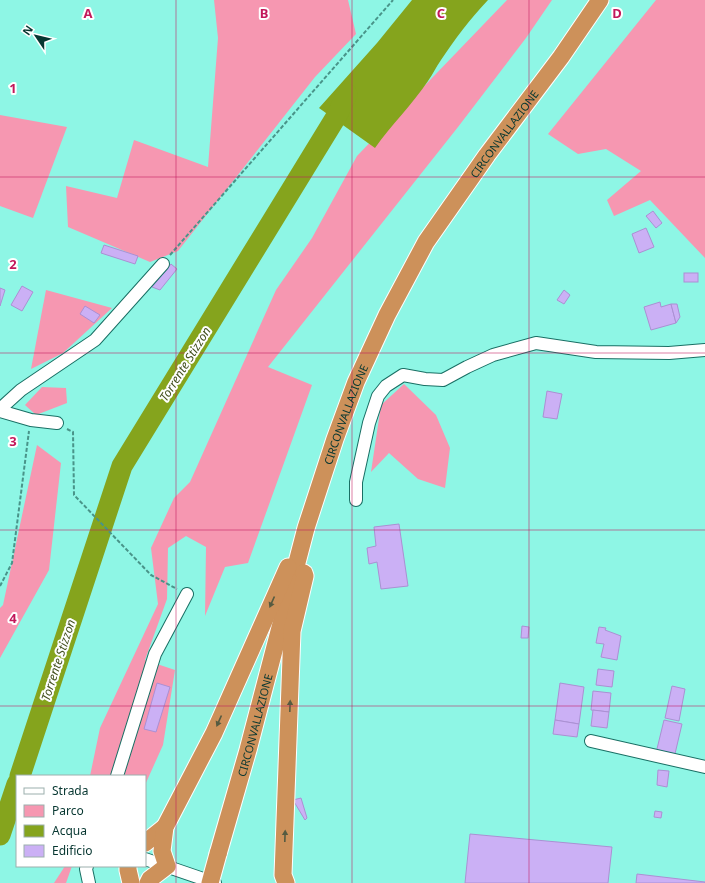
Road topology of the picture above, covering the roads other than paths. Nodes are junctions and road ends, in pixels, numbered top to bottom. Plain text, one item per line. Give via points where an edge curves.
1 (600, 0) edge
2 (163, 264) road end
3 (705, 350) edge
4 (0, 410) edge
5 (57, 423) road end
6 (356, 500) dead end
7 (299, 557) junction
8 (187, 594) road end
9 (591, 741) dead end
10 (705, 767) edge
11 (117, 775) edge
12 (165, 827) junction
13 (146, 842) edge
14 (146, 859) edge
15 (167, 866) junction
16 (87, 867) edge
17 (128, 867) edge
18 (282, 880) edge
19 (89, 883) edge
20 (131, 883) edge
21 (148, 883) edge
22 (210, 883) edge
23 (215, 883) edge

1 - 7 highway, CIRCONVALLAZIONE via 426,242 387,315 356,382 306,528
2 - 4 street via 95,340 21,390
3 - 6 street via 669,353 596,352 536,343 493,355 443,380 403,375 386,386 378,396 369,423 356,482
4 - 5 street via 31,420
7 -> 12 highway via 287,567 214,733
18 -> 7 highway via 292,631 306,576
7 - 22 highway, CIRCONVALLAZIONE, bridge
8 - 11 street via 155,654
9 - 10 street
12 - 13 highway
12 - 15 highway via 162,851
14 - 15 street
15 - 21 highway
15 - 23 street
16 - 19 street
17 - 20 highway

